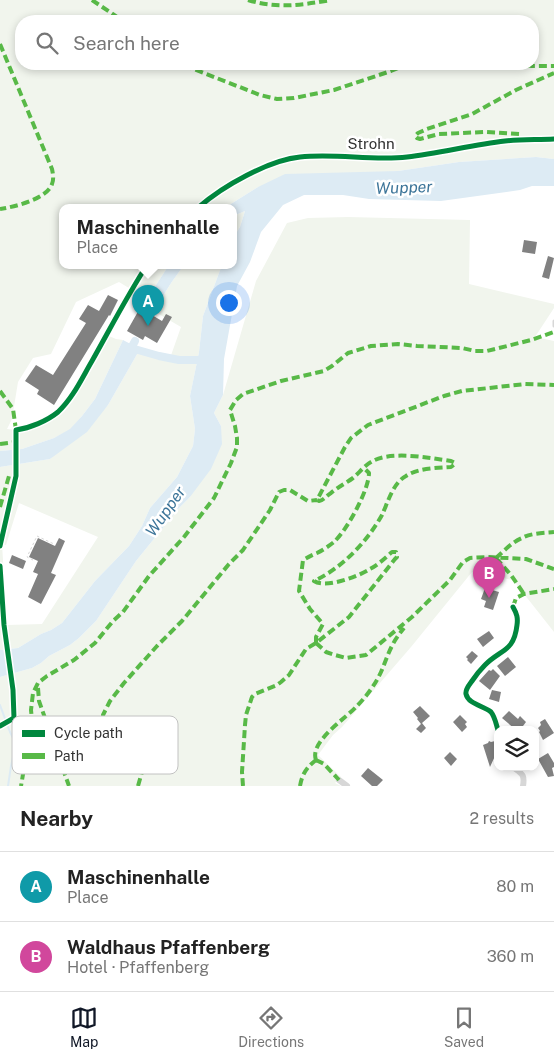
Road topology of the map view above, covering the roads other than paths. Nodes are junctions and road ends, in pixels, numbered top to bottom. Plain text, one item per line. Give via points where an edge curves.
1 (554, 139) edge
2 (203, 204) edge
3 (145, 269) edge
4 (554, 321) edge
5 (554, 326) edge
6 (0, 546) edge
7 (0, 566) edge
8 (513, 607) dead end
9 (13, 690) dead end
10 (497, 726) edge
11 (517, 771) edge
12 (339, 780) dead end
13 (347, 786) edge
14 (523, 786) edge

1 - 2 lane, Strohn via 508,141 406,157 294,158 272,164 237,181
3 - 6 lane via 62,408 51,417 16,430 16,476
4 - 5 lane
7 - 9 lane
8 - 10 street via 518,618 513,642 486,664 466,694 468,699 491,712
11 - 14 street via 523,776
12 - 13 street

